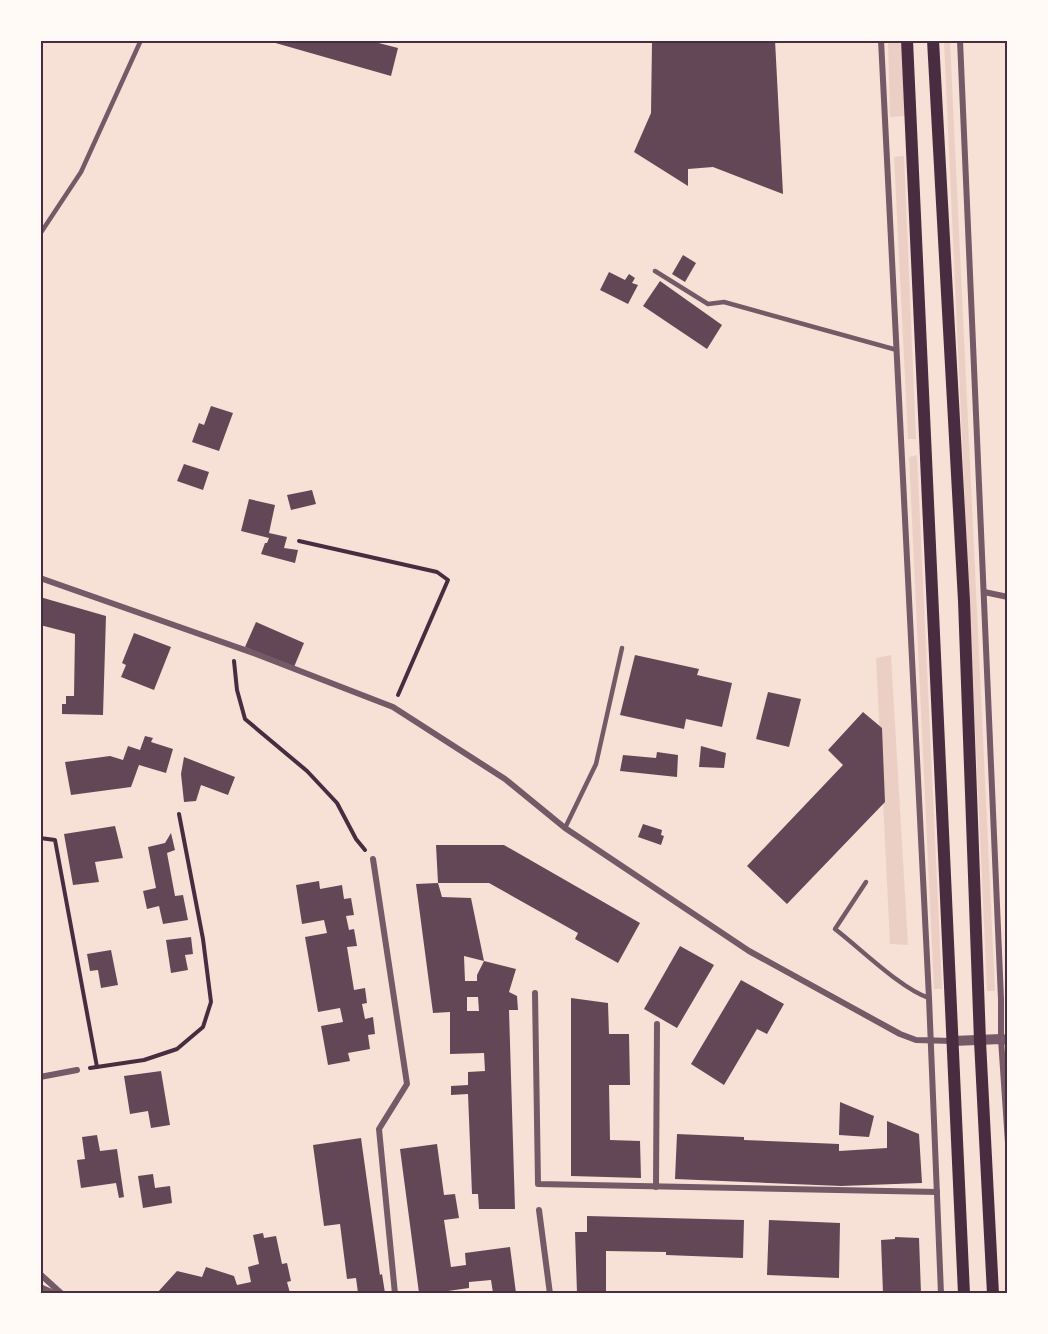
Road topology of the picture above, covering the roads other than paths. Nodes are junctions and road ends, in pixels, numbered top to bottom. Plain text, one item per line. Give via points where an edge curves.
1 (141, 40) edge
2 (881, 40) edge
3 (907, 40) edge
4 (933, 40) edge
5 (960, 40) edge
6 (40, 234) edge
7 (655, 271) dead end
8 (897, 350) junction
9 (40, 578) edge
10 (984, 592) junction
11 (1008, 597) edge
12 (622, 648) dead end
13 (565, 828) junction
14 (373, 860) road end
15 (866, 882) dead end
16 (535, 993) dead end
17 (929, 998) junction
18 (657, 1024) dead end
19 (1005, 1037) edge
20 (931, 1041) junction
21 (953, 1041) junction
22 (980, 1041) junction
23 (78, 1070) road end
24 (40, 1077) edge
25 (1008, 1143) edge
26 (656, 1187) junction
27 (937, 1192) junction
28 (539, 1210) dead end
29 (40, 1274) edge
30 (40, 1287) edge
31 (56, 1293) edge
32 (62, 1293) edge
33 (395, 1293) edge
34 (550, 1293) edge
35 (941, 1293) edge
36 (964, 1293) edge
37 (993, 1293) edge

1 - 6 lane via 81,172
2 - 8 street
3 - 21 main road
4 - 22 main road via 964,601
5 - 10 street
7 - 8 lane via 708,304 724,302
8 - 17 street
9 - 13 street via 393,707 505,779
10 - 11 street
10 - 19 street
12 - 13 lane via 596,764
13 - 20 street via 749,951 900,1034
14 - 33 street via 407,1084 379,1129
15 - 17 lane via 835,929 892,975
16 - 26 street via 538,1184
17 - 20 street
18 - 26 street
19 - 22 street
19 - 25 street
20 - 21 street
20 - 27 street
21 - 22 street
21 - 36 main road
22 - 37 main road
23 - 24 street
26 - 27 street
27 - 35 street
28 - 34 street
29 - 32 street
30 - 31 street

